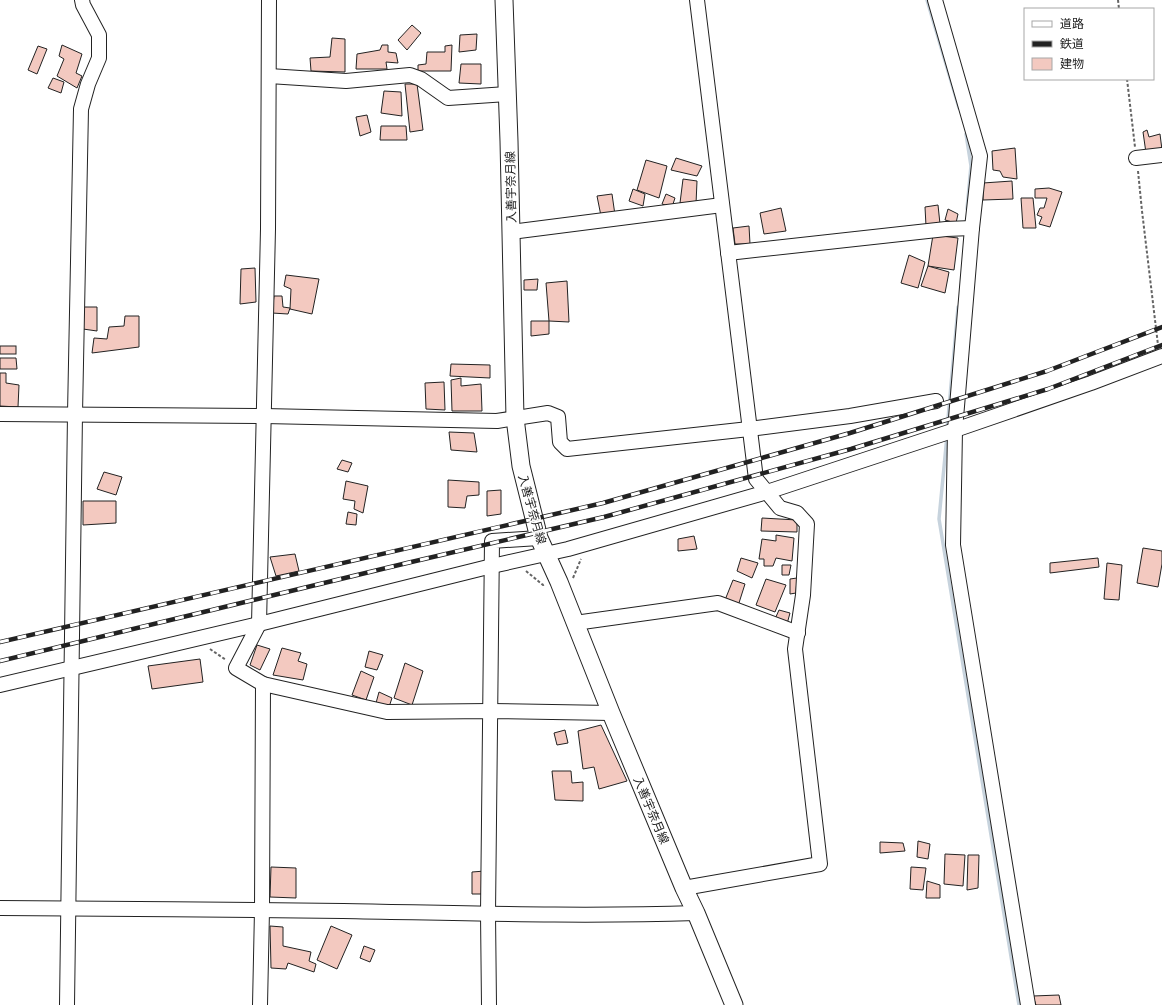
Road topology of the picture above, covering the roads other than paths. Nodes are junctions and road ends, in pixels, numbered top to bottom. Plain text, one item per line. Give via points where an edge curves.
1 (82, 0) edge
2 (269, 0) edge
3 (504, 0) edge
4 (697, 0) edge
5 (935, 0) edge
6 (270, 76) junction
7 (507, 94) junction
8 (1162, 155) edge
9 (1136, 158) road end
10 (722, 205) junction
11 (972, 228) junction
12 (511, 232) junction
13 (728, 253) junction
14 (1160, 353) edge
15 (936, 401) dead end
16 (0, 414) edge
17 (75, 414) junction
18 (264, 416) junction
19 (516, 418) junction
20 (750, 429) junction
21 (955, 430) junction
22 (767, 492) junction
23 (539, 538) junction
24 (546, 555) junction
25 (492, 566) junction
26 (575, 623) junction
27 (259, 624) junction
28 (798, 633) junction
29 (72, 668) junction
30 (0, 684) edge
31 (263, 684) junction
32 (490, 711) junction
33 (611, 713) junction
34 (684, 888) junction
35 (0, 908) edge
36 (69, 908) junction
37 (262, 910) junction
38 (696, 913) junction
39 (488, 914) junction
40 (67, 1005) edge
41 (260, 1005) edge
42 (489, 1005) edge
43 (734, 1005) edge
44 (1028, 1005) edge

1 - 17 street via 100,35 99,58 81,109
2 - 6 street
3 - 7 main road, 入善宇奈月線
4 - 10 street
5 - 11 street via 980,156
6 - 7 street via 346,81 410,75 421,79 448,98
6 - 18 street
7 - 12 main road, 入善宇奈月線
8 - 9 street
10 - 12 street
10 - 13 street
11 - 13 street
11 - 21 street
12 - 19 main road, 入善宇奈月線
13 - 20 street
14 - 21 street via 1091,383
15 - 20 street via 850,416
16 - 17 street
17 - 18 street
17 - 29 street
18 - 19 street via 497,420
18 - 27 street
19 - 20 street via 548,413 558,417 560,442 566,449
19 - 23 main road, 入善宇奈月線 via 520,466
20 - 22 street via 756,479
21 - 22 street
21 - 44 street via 953,545
22 - 24 street
22 - 28 street via 780,508 797,513 807,524
23 - 24 main road, 入善宇奈月線
23 - 25 street via 492,542
24 - 25 street
24 - 26 main road, 入善宇奈月線
25 - 27 street
25 - 32 street
26 - 28 street via 718,603
26 - 33 main road, 入善宇奈月線
27 - 29 street
27 - 31 street via 236,668
28 - 34 street via 795,649 820,864
29 - 30 street
29 - 36 street
31 - 32 street via 387,712
31 - 37 street
32 - 33 street
32 - 39 street
33 - 34 main road, 入善宇奈月線
34 - 38 main road, 入善宇奈月線
35 - 36 street
36 - 37 street
36 - 40 street
37 - 39 street
37 - 41 street
38 - 39 street
38 - 43 main road, 入善宇奈月線
39 - 42 street

